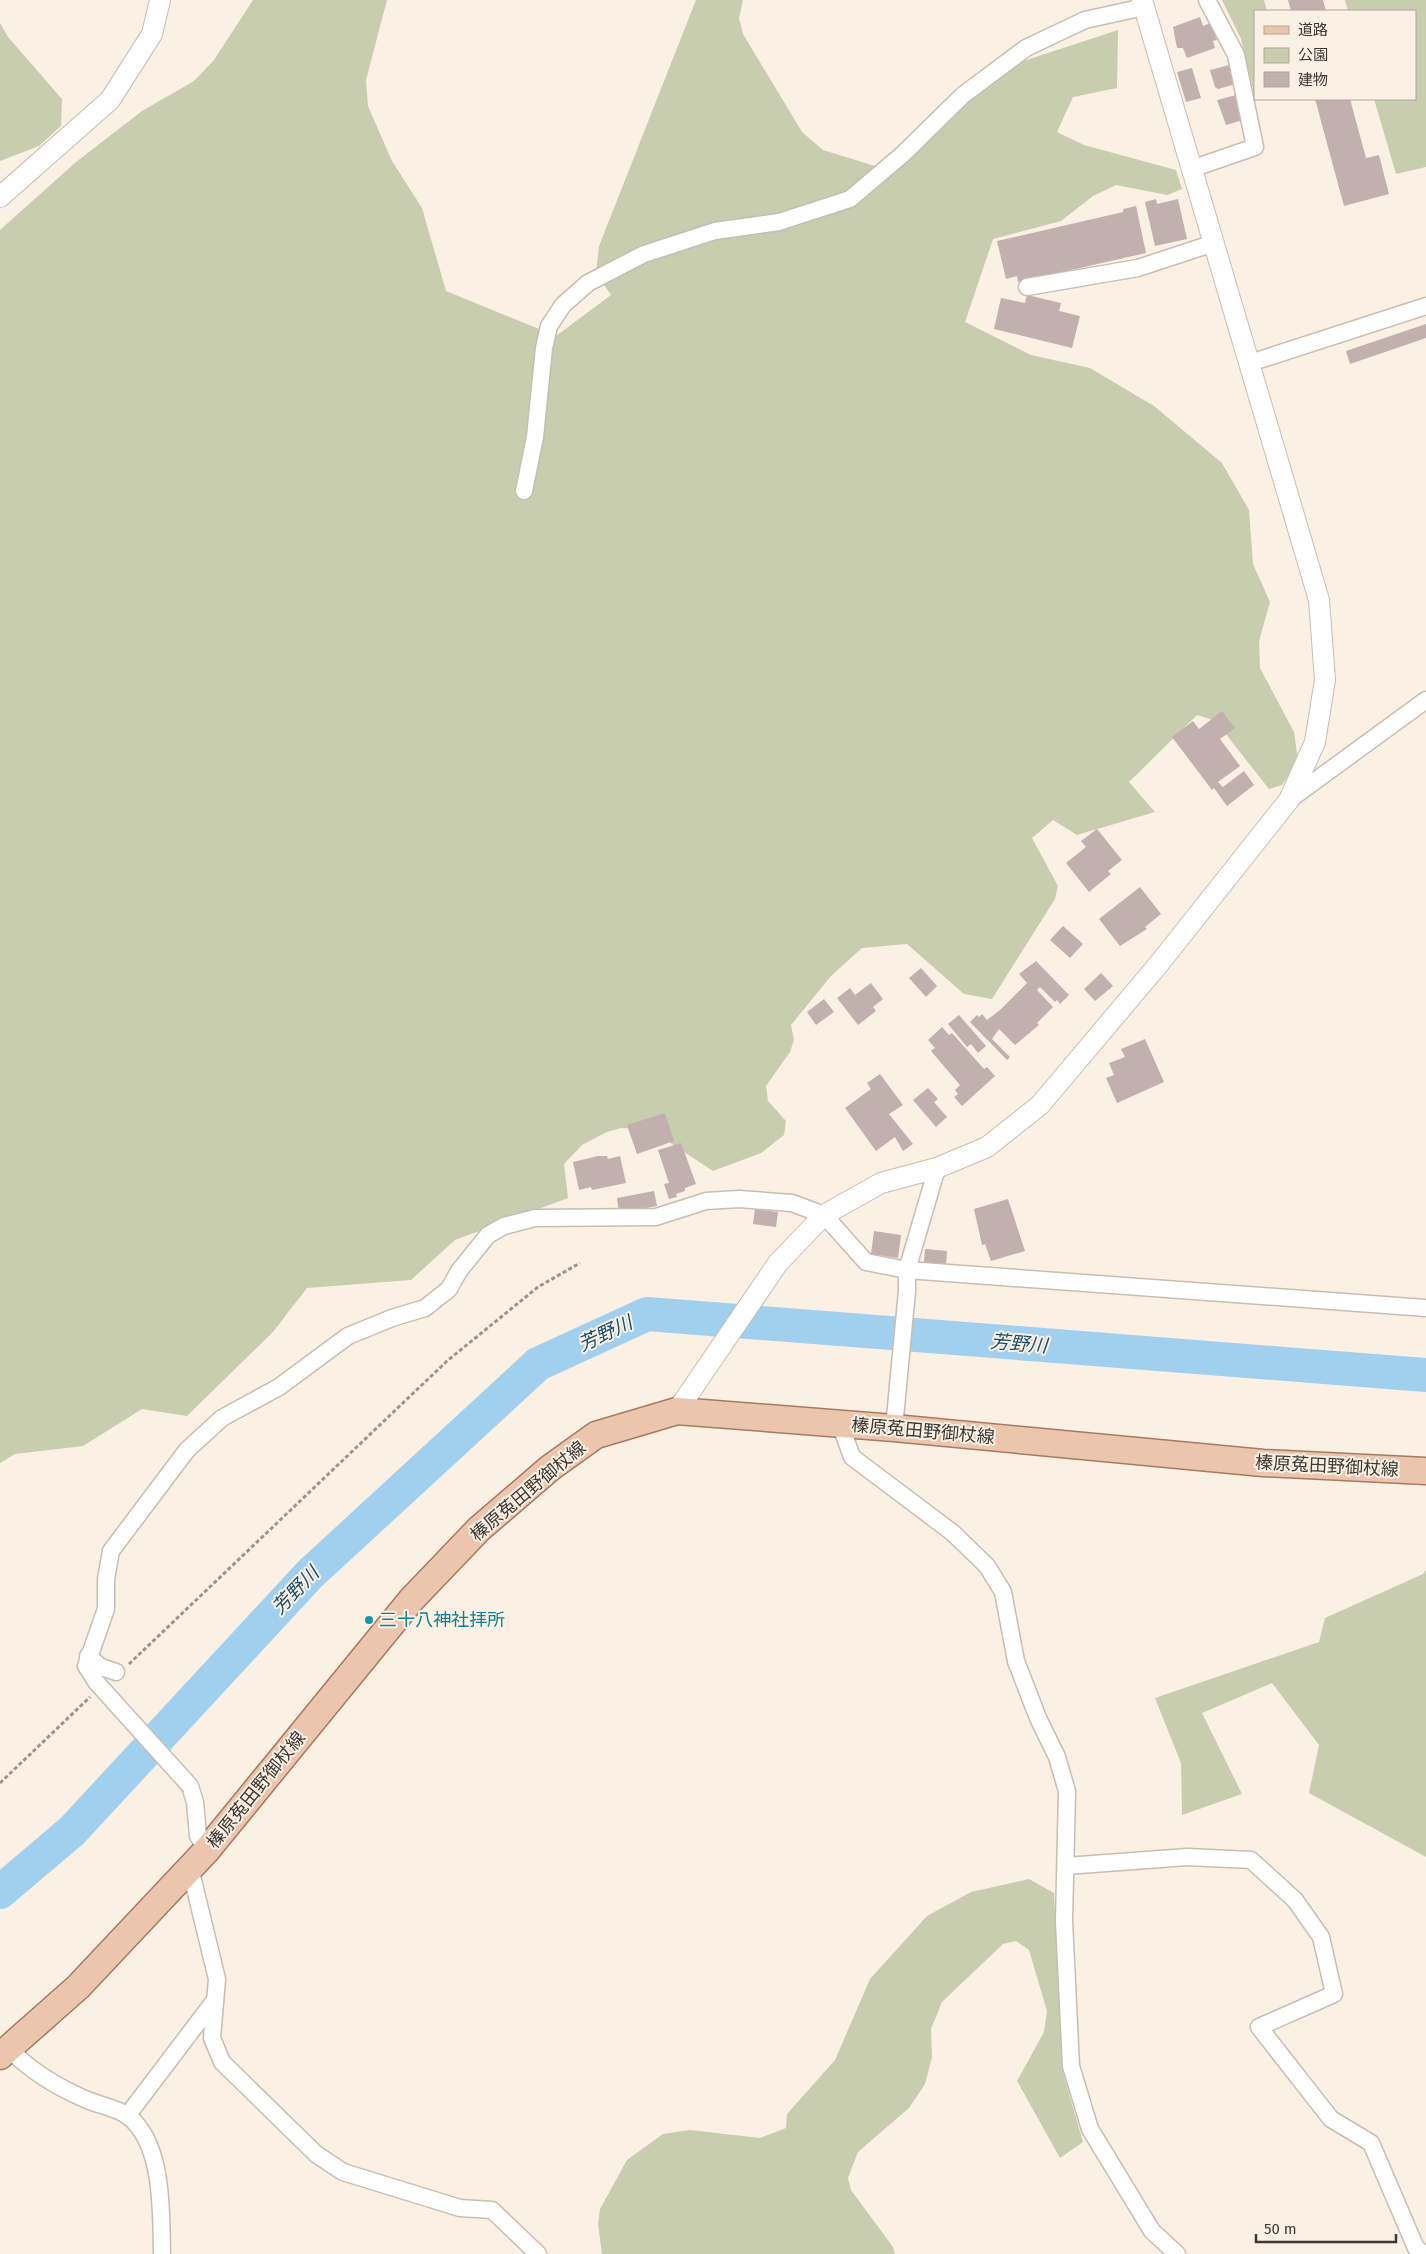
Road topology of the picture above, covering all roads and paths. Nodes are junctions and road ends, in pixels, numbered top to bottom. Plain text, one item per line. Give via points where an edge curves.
1 (160, 0) edge
2 (1207, 0) edge
3 (1143, 3) edge
4 (1194, 168) junction
5 (0, 197) edge
6 (1214, 243) junction
7 (1027, 287) dead end
8 (1426, 306) edge
9 (1250, 363) junction
10 (524, 490) dead end
11 (1426, 700) edge
12 (1289, 800) junction
13 (936, 1168) junction
14 (824, 1216) junction
15 (580, 1263) dead end
16 (907, 1270) junction
17 (1426, 1308) edge
18 (681, 1406) junction
19 (894, 1421) junction
20 (840, 1424) junction
21 (1426, 1471) edge
22 (88, 1656) junction
23 (116, 1672) junction
24 (0, 1784) edge
25 (198, 1859) junction
26 (1066, 1866) junction
27 (215, 2000) junction
28 (4, 2052) edge
29 (127, 2116) junction
30 (162, 2254) edge
31 (538, 2254) edge
32 (1177, 2254) edge
33 (1424, 2254) edge

1 - 5 street via 152,34 110,100
2 - 4 street via 1236,54 1255,147
3 - 4 street
3 - 10 street via 1085,20 1026,48 963,95 903,154 850,199 779,222 715,231 644,254 588,284 562,305 549,326 535,437
4 - 6 street
6 - 7 street via 1138,268
6 - 9 street
8 - 9 street
9 - 12 street via 1320,600 1325,680 1315,742
11 - 12 street
12 - 13 street via 1158,966 1040,1106 987,1147
13 - 14 street via 881,1183
13 - 16 street
14 - 16 street via 866,1262
14 - 18 street via 778,1262
14 - 22 street via 792,1203 739,1199 706,1201 656,1217 535,1218 504,1226 488,1235 459,1270 449,1289 425,1308 348,1336 279,1387 222,1418 186,1450 111,1551 106,1579 106,1609
15 - 23 path via 538,1287 447,1361 136,1660
16 - 17 street
16 - 19 street
18 - 20 main road, 榛原菟田野御杖線
18 - 25 main road, 榛原菟田野御杖線 via 596,1435 550,1468 479,1529 412,1598
19 - 20 main road, 榛原菟田野御杖線
19 - 21 main road, 榛原菟田野御杖線 via 1263,1463
20 - 26 street via 852,1456 953,1533 987,1566 1003,1592 1016,1661 1057,1757 1067,1790
22 - 23 street via 101,1667
22 - 25 street, bridge via 86,1666 97,1683 190,1786 195,1802
23 - 24 path
25 - 27 street via 217,1979
25 - 28 main road, 榛原菟田野御杖線 via 78,1987
26 - 32 street via 1064,1921 1071,2066 1090,2129 1152,2231
26 - 33 street via 1187,1857 1251,1860 1296,1900 1321,1937 1334,1994 1259,2027 1331,2119 1371,2143 1416,2248
27 - 29 street
27 - 31 street via 212,2038 222,2062 316,2154 343,2172 426,2200 460,2208 492,2210
28 - 29 street via 84,2099
29 - 30 street via 143,2134 153,2155 161,2205

